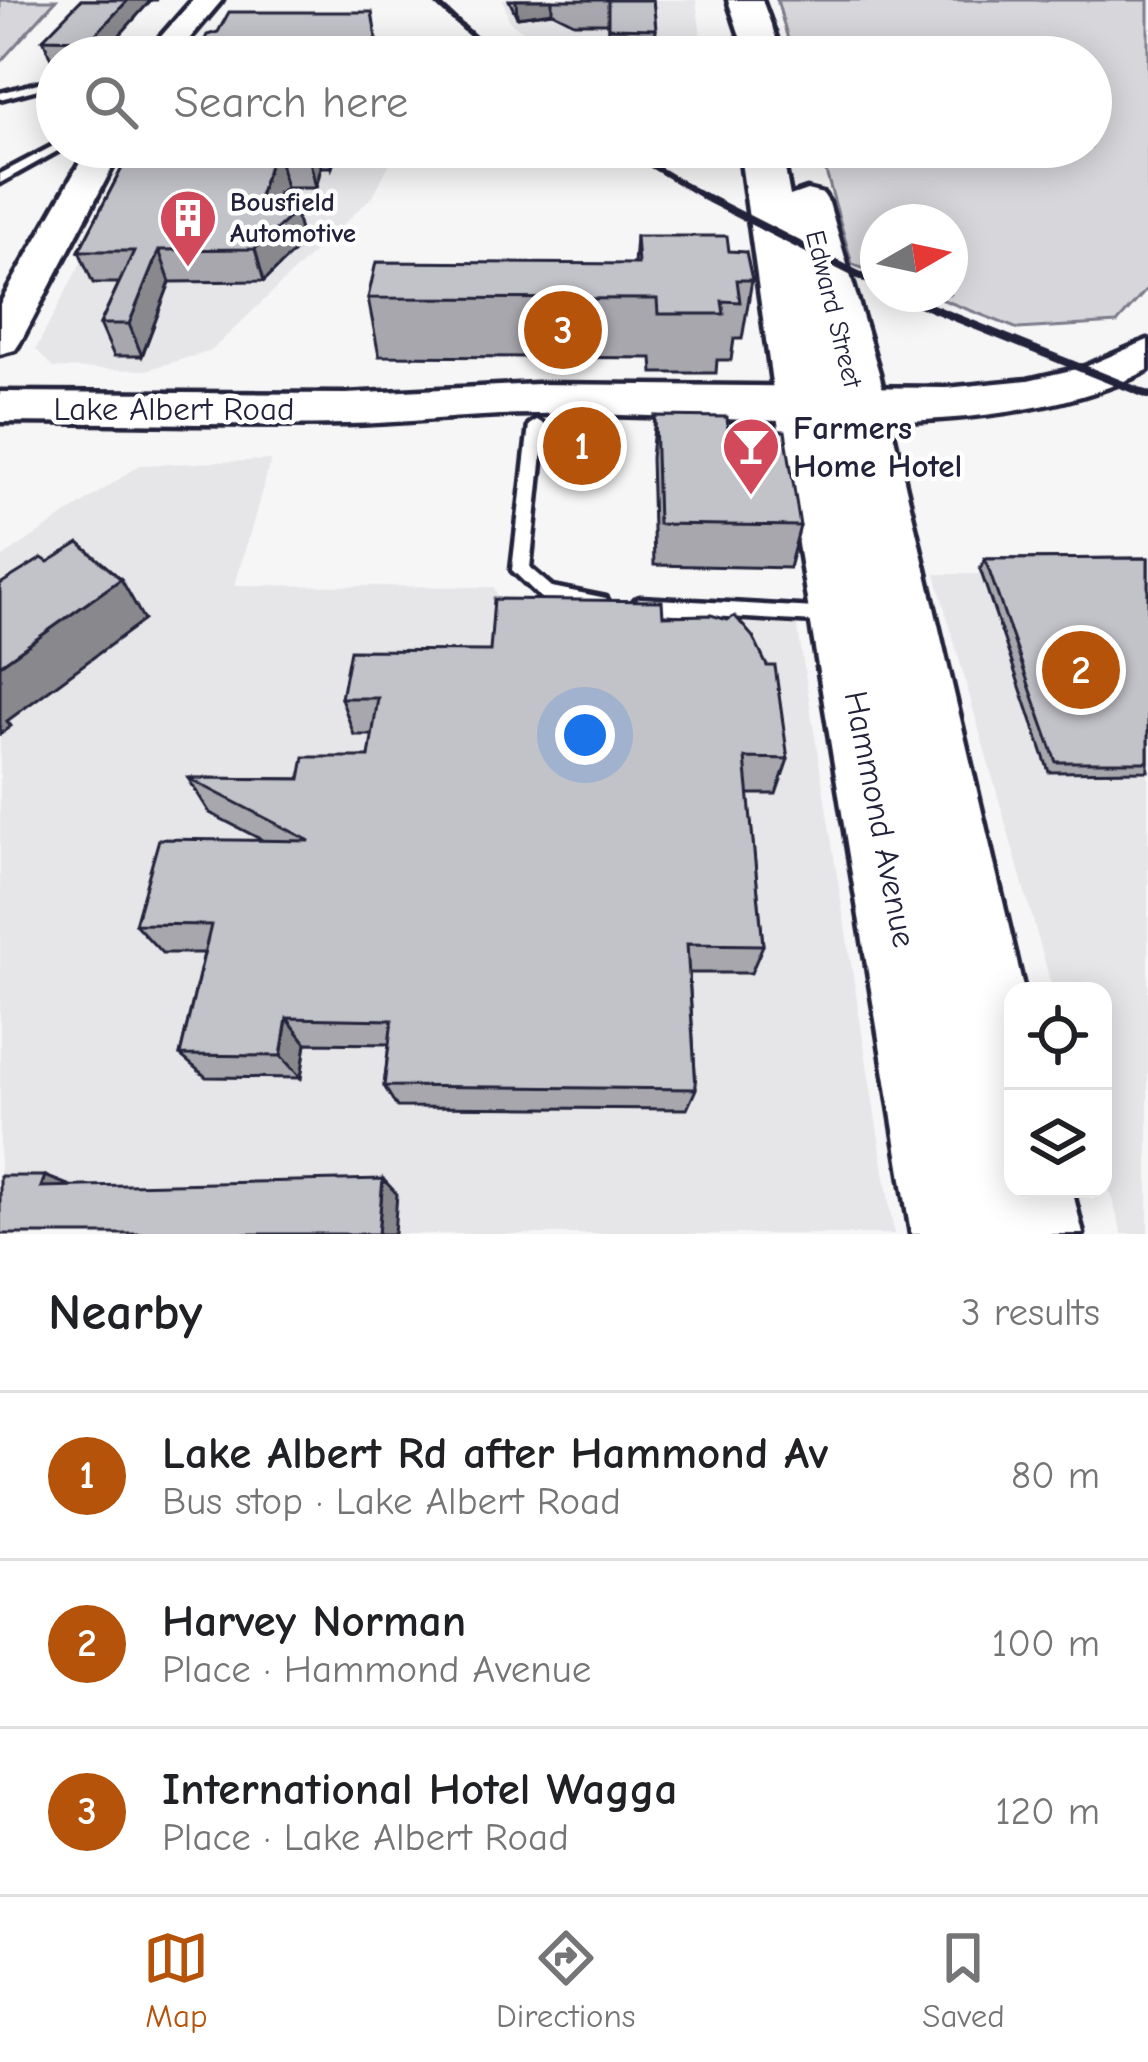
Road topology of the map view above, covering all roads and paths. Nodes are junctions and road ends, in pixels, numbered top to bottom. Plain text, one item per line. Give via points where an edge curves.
1 (208, 0) edge
2 (734, 0) edge
3 (745, 0) edge
4 (176, 36) edge
5 (740, 36) edge
6 (758, 36) edge
7 (36, 80) edge
8 (0, 84) edge
9 (36, 85) edge
10 (0, 96) edge
11 (36, 158) edge
12 (94, 168) edge
13 (766, 168) edge
14 (795, 168) edge
15 (0, 178) edge
16 (0, 340) edge
17 (1148, 353) edge
18 (1148, 392) edge
19 (0, 407) edge
20 (348, 409) junction
21 (832, 418) junction
22 (537, 425) junction
23 (843, 617) junction
24 (1004, 1103) edge
25 (1026, 1198) edge
26 (960, 1234) edge
27 (1034, 1234) edge

1 - 4 street
2 - 5 highway
3 - 6 highway
7 - 8 lane
9 - 10 lane
11 - 15 lane
12 - 16 street
13 - 21 highway, Edward Street
14 - 21 highway, Edward Street
17 - 21 street via 1060,389
18 - 21 street via 1044,423
19 - 20 street, Lake Albert Road
20 - 21 street, Lake Albert Road via 540,399
20 - 22 street, Lake Albert Road
21 - 22 street, Lake Albert Road
21 - 23 highway, Hammond Avenue
21 - 24 highway, Hammond Avenue
22 - 23 lane via 521,570 547,593
23 - 26 highway, Hammond Avenue
25 - 27 highway

